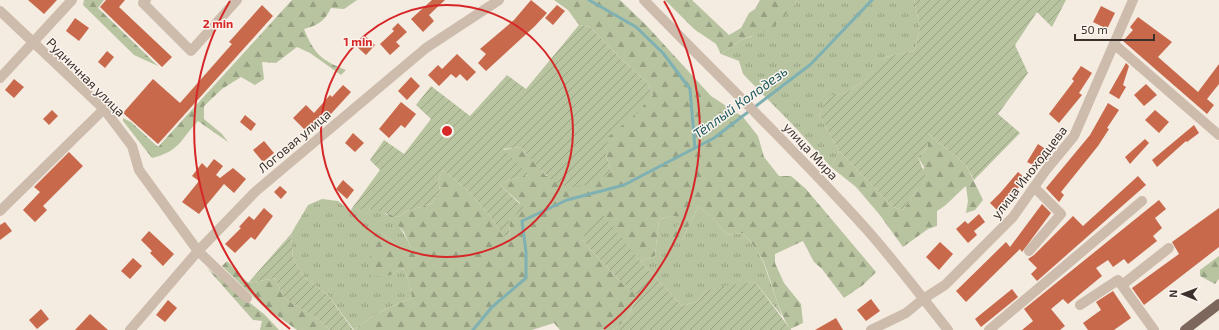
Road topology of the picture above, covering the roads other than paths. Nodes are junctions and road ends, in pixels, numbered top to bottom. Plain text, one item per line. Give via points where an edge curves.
1 (72, 0) edge
2 (146, 0) edge
3 (236, 0) edge
4 (499, 0) edge
5 (644, 0) edge
6 (1133, 0) edge
7 (0, 11) edge
8 (33, 42) junction
9 (1114, 44) junction
10 (0, 78) edge
11 (104, 109) junction
12 (1219, 135) edge
13 (1034, 187) junction
14 (1142, 201) dead end
15 (0, 211) edge
16 (1169, 248) dead end
17 (198, 251) junction
18 (1029, 251) dead end
19 (1122, 285) junction
20 (247, 298) dead end
21 (923, 299) junction
22 (1219, 304) edge
23 (1080, 305) dead end
24 (130, 330) edge
25 (871, 330) edge
26 (948, 330) edge
27 (989, 330) edge
28 (1154, 330) edge
29 (1185, 330) edge

1 - 8 street
2 - 3 street via 143,3 191,51
4 - 17 street, Логовая улица via 420,53 255,192
5 - 21 street, улица Мира via 732,91 778,134 868,232
6 - 9 street, улица Иноходцева
7 - 8 street, Рудничная улица
8 - 10 street
8 - 11 street, Рудничная улица
9 - 12 street
9 - 13 street, улица Иноходцева via 1074,136
11 - 15 street
11 - 17 street, Рудничная улица via 132,146 139,170
13 - 18 street via 1061,214
13 - 21 street, улица Иноходцева via 1013,217 945,284
14 - 27 street
16 - 19 street
17 - 20 street, Рудничная улица
17 - 24 street, Логовая улица
19 - 23 street via 1118,280
19 - 28 street
21 - 25 street, улица Иноходцева via 906,313
21 - 26 street, улица Мира
22 - 29 main road

